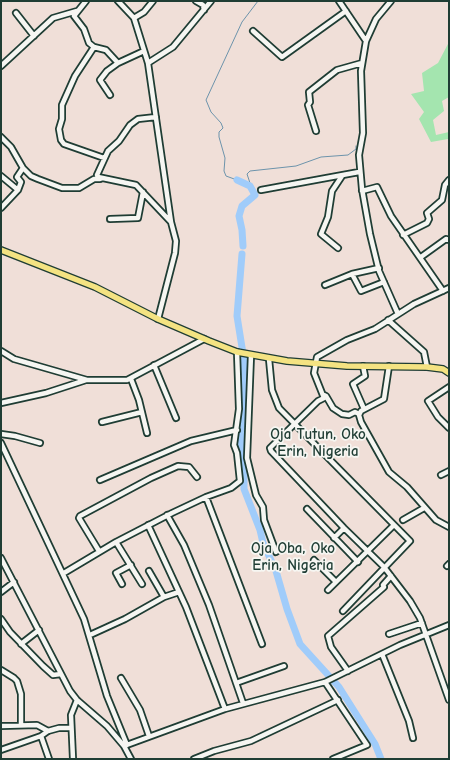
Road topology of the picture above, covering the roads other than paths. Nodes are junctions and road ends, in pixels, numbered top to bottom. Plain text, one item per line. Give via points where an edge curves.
1 (86, 1) edge
2 (118, 1) edge
3 (153, 1) edge
4 (196, 1) edge
5 (211, 1) edge
6 (339, 1) edge
7 (391, 1) edge
8 (204, 10) junction
9 (77, 11) junction
10 (346, 11) junction
11 (16, 13) dead end
12 (134, 18) junction
13 (253, 31) dead end
14 (34, 36) junction
15 (366, 41) junction
16 (94, 48) junction
17 (144, 51) junction
18 (118, 63) junction
19 (148, 63) junction
20 (362, 63) junction
21 (1, 66) edge
22 (110, 95) dead end
23 (156, 117) junction
24 (316, 131) dead end
25 (1, 137) edge
26 (104, 158) junction
27 (23, 168) junction
28 (359, 172) junction
29 (1, 176) edge
30 (342, 176) junction
31 (106, 178) junction
32 (449, 180) edge
33 (18, 190) junction
34 (261, 190) dead end
35 (362, 191) junction
36 (143, 192) junction
37 (1, 208) edge
38 (110, 219) dead end
39 (170, 222) junction
40 (404, 235) junction
41 (449, 240) edge
42 (338, 248) dead end
43 (1, 250) edge
44 (420, 257) junction
45 (379, 268) junction
46 (352, 274) junction
47 (384, 282) junction
48 (325, 285) dead end
49 (449, 288) edge
50 (443, 291) junction
51 (398, 314) junction
52 (158, 319) junction
53 (388, 320) junction
54 (204, 339) junction
55 (1, 350) edge
56 (239, 352) junction
57 (251, 355) junction
58 (269, 359) junction
59 (315, 364) junction
60 (154, 365) junction
61 (363, 366) junction
62 (389, 366) junction
63 (427, 366) junction
64 (449, 373) edge
65 (131, 379) junction
66 (87, 380) junction
67 (449, 387) edge
68 (324, 395) junction
69 (1, 403) edge
70 (364, 409) junction
71 (142, 412) junction
72 (359, 414) junction
73 (176, 418) dead end
74 (102, 422) dead end
75 (295, 424) junction
76 (449, 428) edge
77 (237, 430) junction
78 (147, 433) dead end
79 (1, 434) edge
80 (1, 443) edge
81 (40, 443) dead end
82 (449, 471) edge
83 (441, 475) dead end
84 (197, 477) dead end
85 (100, 480) dead end
86 (206, 497) junction
87 (424, 508) junction
88 (308, 510) dead end
89 (167, 515) junction
90 (403, 520) dead end
91 (148, 525) junction
92 (394, 525) junction
93 (449, 527) edge
94 (344, 528) junction
95 (334, 538) junction
96 (116, 542) junction
97 (99, 551) junction
98 (276, 552) dead end
99 (368, 552) junction
100 (1, 558) edge
101 (314, 560) dead end
102 (358, 562) junction
103 (131, 565) junction
104 (384, 567) junction
105 (149, 571) dead end
106 (64, 573) junction
107 (391, 576) junction
108 (14, 582) junction
109 (336, 582) junction
110 (122, 584) dead end
111 (142, 584) dead end
112 (328, 590) dead end
113 (1, 592) edge
114 (179, 592) junction
115 (164, 597) junction
116 (343, 611) dead end
117 (1, 619) edge
118 (422, 623) junction
119 (449, 625) edge
120 (40, 630) junction
121 (389, 634) dead end
122 (90, 635) junction
123 (427, 635) junction
124 (21, 644) junction
125 (262, 644) dead end
126 (382, 654) junction
127 (284, 666) dead end
128 (1, 670) edge
129 (348, 671) junction
130 (62, 674) junction
131 (121, 678) dead end
132 (326, 681) junction
133 (236, 683) junction
134 (77, 700) junction
135 (338, 700) junction
136 (449, 700) edge
137 (243, 703) junction
138 (225, 709) junction
139 (21, 725) junction
140 (1, 726) edge
141 (70, 728) junction
142 (48, 731) junction
143 (41, 736) junction
144 (149, 736) junction
145 (413, 738) dead end
146 (125, 746) junction
147 (1, 750) edge
148 (49, 759) edge
149 (73, 759) edge
150 (131, 759) edge
151 (194, 759) edge
152 (333, 759) edge

1 - 9 street
2 - 12 street
3 - 12 street via 144,12
4 - 8 street
5 - 8 street
6 - 10 street
7 - 15 street via 376,19
8 - 19 street via 173,46
9 - 14 street via 53,18
9 - 16 street via 74,16 84,29 89,44
10 - 13 street via 282,58
10 - 15 street
11 - 14 street
12 - 17 street
14 - 21 street
15 - 20 street
16 - 18 street via 106,50
16 - 26 street via 75,76 62,106 59,129 64,144
17 - 18 street
17 - 19 street
18 - 22 street via 100,80
19 - 23 street
20 - 24 street via 337,70 309,92 308,105
20 - 28 street via 360,91 363,133 359,148
23 - 26 street via 138,118 134,121
23 - 39 street
25 - 27 street via 11,147
26 - 31 street via 97,175
27 - 31 street via 33,178 65,188 79,188 94,179
27 - 33 street via 17,177 21,182
28 - 30 street
28 - 35 street
29 - 33 street
30 - 34 street
30 - 42 street via 332,191 328,217 321,234
31 - 36 street via 131,184
32 - 40 street via 445,185 442,200 427,213 428,222
33 - 37 street
35 - 40 street via 377,187 391,216
35 - 45 street
36 - 38 street via 138,218
36 - 39 street
39 - 52 street via 176,241 176,253
40 - 44 street
41 - 44 street via 446,239
43 - 52 main road via 95,286
44 - 50 street
45 - 46 street
45 - 47 street
46 - 47 street via 361,291
46 - 48 street
47 - 51 street
49 - 50 street
50 - 51 street
51 - 53 street
52 - 54 main road
53 - 59 street via 326,351 317,357
53 - 63 street via 424,352
54 - 56 main road
54 - 60 street
55 - 66 street via 14,359
56 - 57 main road
56 - 77 street
57 - 58 main road
57 - 98 street via 247,458 256,495 264,507 264,520
58 - 59 main road
58 - 75 street via 272,390 279,408
59 - 61 main road
59 - 68 street via 314,373
60 - 65 street
60 - 73 street
61 - 62 main road
61 - 70 street via 365,376 352,384
62 - 63 main road
62 - 70 street via 384,399
63 - 64 main road
65 - 66 street
65 - 71 street
66 - 69 street
67 - 76 street via 428,401
68 - 72 street via 333,408 342,414
68 - 75 street via 324,398
70 - 72 street
71 - 74 street
71 - 78 street
72 - 87 street via 389,472 407,487
75 - 92 street
75 - 94 street via 270,448 270,451
77 - 85 street via 191,441
77 - 86 street via 234,445 240,481 231,488
79 - 81 street
80 - 106 street
82 - 83 street
84 - 97 street via 189,467 178,466 80,516
86 - 89 street
86 - 125 street
87 - 90 street
87 - 93 street via 436,520
88 - 95 street
89 - 91 street
89 - 133 street via 184,545 201,585
91 - 96 street
91 - 114 street
92 - 99 street
92 - 104 street via 410,541
94 - 95 street
94 - 99 street
95 - 102 street
96 - 97 street
96 - 103 street
97 - 106 street
99 - 102 street
99 - 104 street
100 - 108 street
101 - 109 street
102 - 109 street
103 - 110 street via 116,573
103 - 111 street
104 - 107 street
104 - 116 street
105 - 115 street
106 - 122 street
107 - 118 street via 410,601
107 - 129 street via 383,584 384,587 328,636 331,648
108 - 113 street
108 - 120 street
109 - 112 street
114 - 115 street
114 - 138 street
115 - 122 street
117 - 124 street
118 - 121 street
118 - 123 street
119 - 123 street
120 - 124 street
120 - 130 street
122 - 146 street
123 - 126 street
123 - 136 street
124 - 130 street via 50,673
126 - 129 street
126 - 145 street
127 - 133 street
128 - 139 street via 17,681 21,694
129 - 132 street
130 - 134 street
131 - 144 street via 140,710
132 - 135 street
132 - 137 street
133 - 137 street
134 - 141 street
134 - 146 street via 108,726
135 - 151 street via 251,741
135 - 152 street via 368,745
137 - 138 street
138 - 144 street
139 - 140 street
139 - 142 street via 37,726
141 - 142 street
141 - 149 street
142 - 143 street
143 - 147 street
143 - 148 street
144 - 146 street
146 - 150 street

